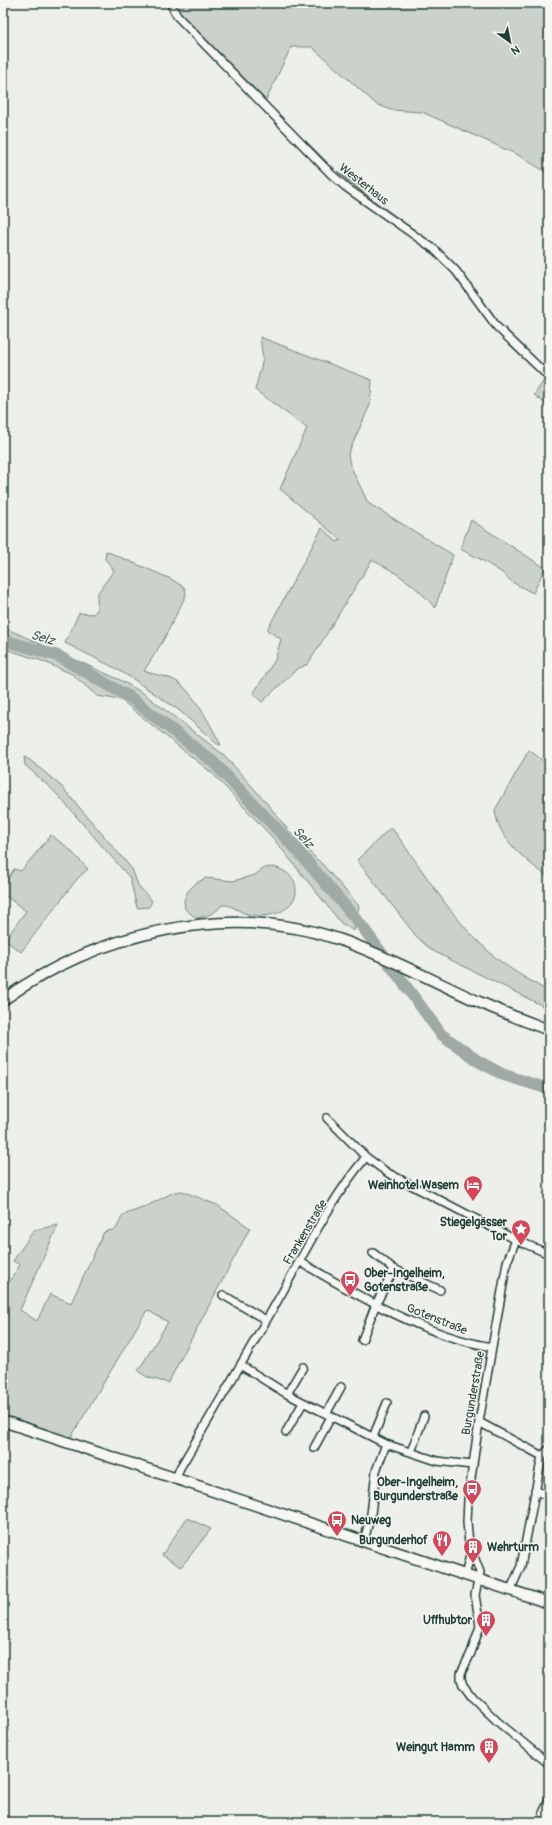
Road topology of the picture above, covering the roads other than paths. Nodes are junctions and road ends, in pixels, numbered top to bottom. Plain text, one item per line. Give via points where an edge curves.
1 (170, 3) edge
2 (549, 377) edge
3 (3, 1000) edge
4 (549, 1030) edge
5 (327, 1118) dead end
6 (366, 1157) junction
7 (516, 1240) junction
8 (373, 1253) dead end
9 (549, 1254) edge
10 (300, 1261) junction
11 (394, 1269) junction
12 (440, 1290) dead end
13 (223, 1295) dead end
14 (376, 1304) junction
15 (266, 1320) junction
16 (362, 1340) dead end
17 (492, 1347) junction
18 (242, 1366) junction
19 (303, 1367) dead end
20 (341, 1386) dead end
21 (287, 1394) junction
22 (303, 1403) junction
23 (387, 1403) dead end
24 (328, 1416) junction
25 (424, 1416) dead end
26 (3, 1421) edge
27 (479, 1422) junction
28 (286, 1432) dead end
29 (373, 1437) junction
30 (386, 1444) junction
31 (314, 1448) dead end
32 (549, 1449) edge
33 (411, 1452) junction
34 (542, 1456) junction
35 (472, 1465) junction
36 (175, 1480) junction
37 (535, 1490) junction
38 (549, 1497) edge
39 (364, 1541) junction
40 (471, 1551) junction
41 (465, 1576) junction
42 (479, 1581) junction
43 (510, 1591) junction
44 (549, 1603) edge
45 (549, 1764) edge
46 (549, 1800) edge
47 (549, 1818) edge

1 - 2 street, Westerhaus via 177,16 331,174 434,248 456,271 497,327
3 - 4 main road via 70,961 127,939 170,930 226,924 263,925 305,931 376,953 479,1002
5 - 6 street
6 - 7 street via 388,1173
6 - 10 street, Frankenstraße via 352,1174
7 - 9 street
7 - 17 street, Burgunderstraße via 507,1262
8 - 11 street
10 - 14 street, Gotenstraße via 340,1286
10 - 15 street, Frankenstraße
11 - 12 street
11 - 14 street
13 - 15 street
14 - 16 street
14 - 17 street, Gotenstraße via 467,1343
15 - 18 street, Frankenstraße
17 - 27 street, Burgunderstraße
18 - 21 street
18 - 36 street, Frankenstraße
19 - 21 street
20 - 24 street
21 - 22 street
22 - 24 street
22 - 28 street
23 - 29 street
24 - 29 street
24 - 31 street
25 - 33 street
26 - 36 main road
27 - 34 street
27 - 35 street, Burgunderstraße
29 - 30 street
30 - 33 street
30 - 39 street via 376,1472 372,1514
32 - 34 street
33 - 35 street via 437,1461
34 - 37 street
35 - 40 street, Burgunderstraße via 467,1522
36 - 39 main road
37 - 38 street
37 - 43 street via 521,1566
39 - 41 main road
40 - 41 street, Burgunderstraße
40 - 42 street, Burgunderstraße via 480,1568
41 - 42 main road
42 - 43 main road
42 - 45 street, Burgunderstraße via 475,1595 480,1626 461,1673 463,1685 498,1722
43 - 44 main road
46 - 47 street via 543,1812

